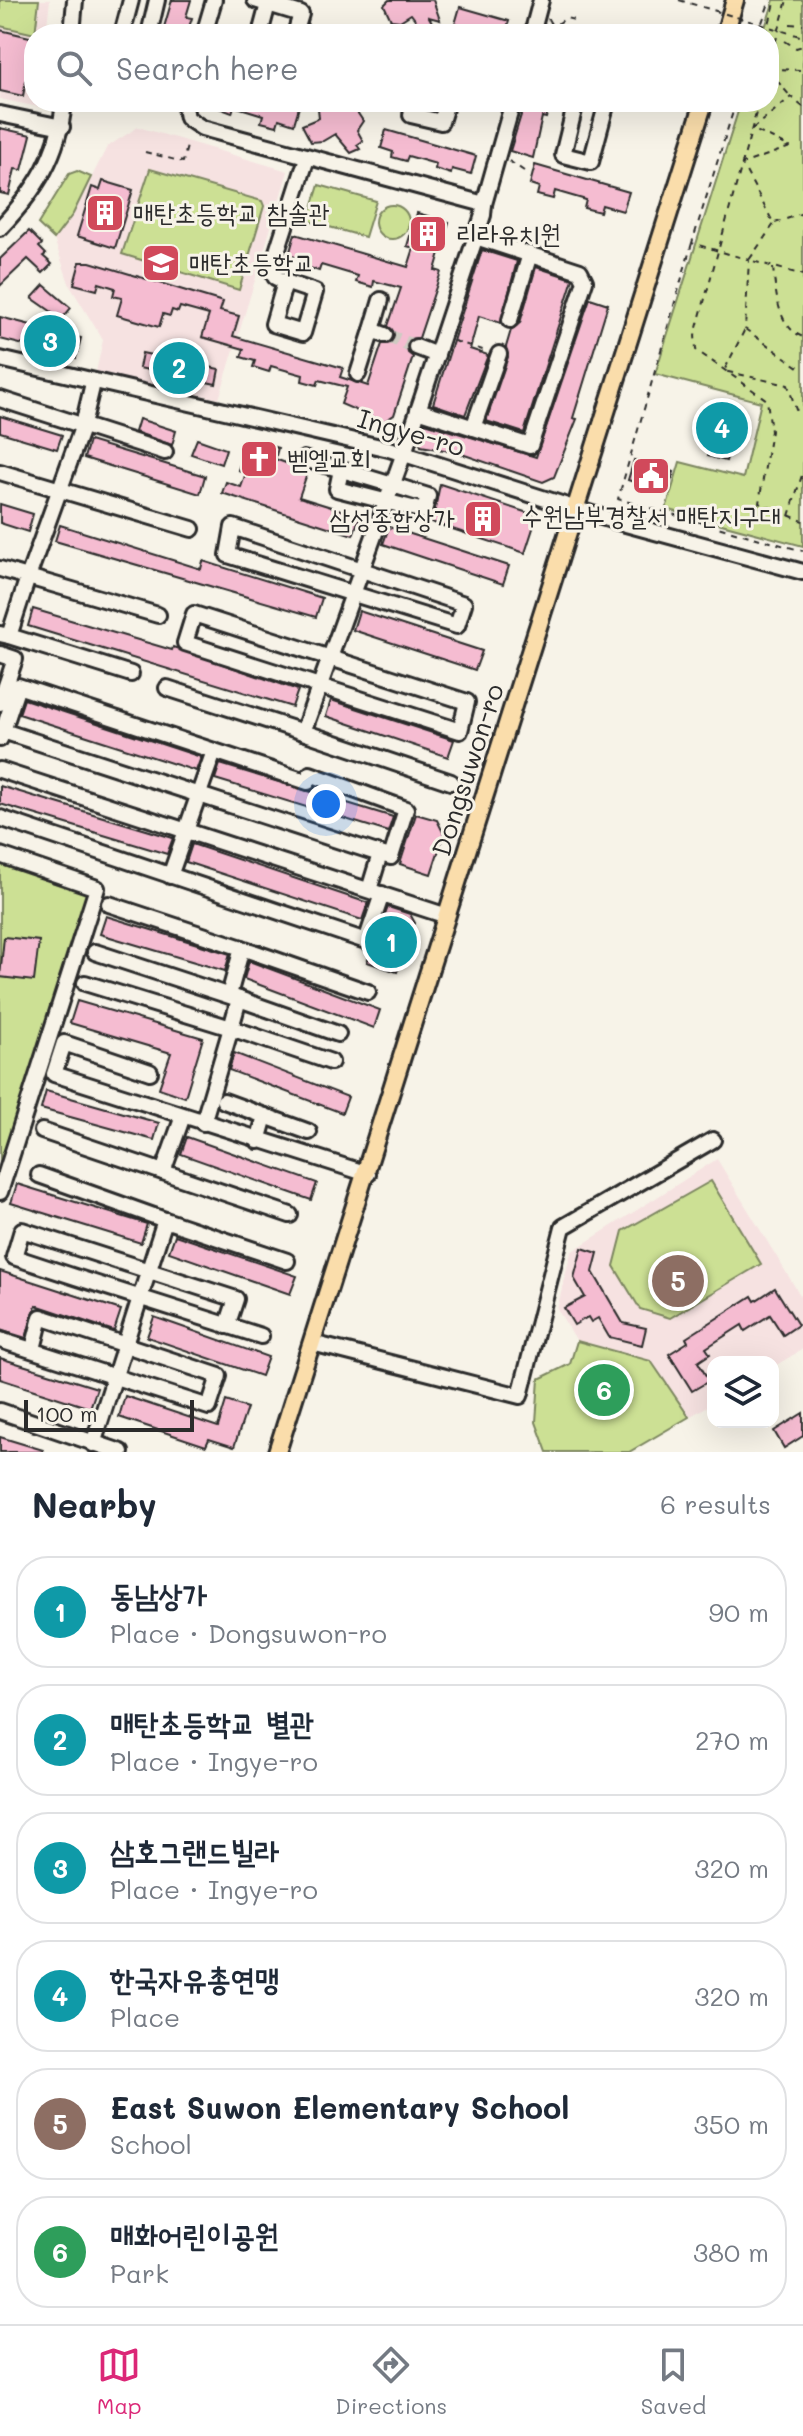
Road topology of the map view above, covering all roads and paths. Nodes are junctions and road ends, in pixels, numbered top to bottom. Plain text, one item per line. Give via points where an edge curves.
1 (75, 0) edge
2 (131, 0) edge
3 (157, 0) edge
4 (214, 0) edge
5 (679, 0) edge
6 (735, 0) edge
7 (770, 0) edge
8 (776, 0) edge
9 (787, 0) edge
10 (262, 2) edge
11 (544, 7) edge
12 (574, 20) dead end
13 (73, 24) edge
14 (125, 24) edge
15 (151, 24) edge
16 (207, 24) edge
17 (261, 24) edge
18 (298, 24) edge
19 (728, 24) edge
20 (759, 24) edge
21 (762, 24) edge
22 (769, 24) edge
23 (790, 24) dead end
24 (803, 25) edge
25 (779, 30) edge
26 (779, 31) edge
27 (803, 37) edge
28 (785, 41) dead end
29 (803, 46) edge
30 (803, 51) edge
31 (803, 61) edge
32 (779, 69) edge
33 (803, 70) edge
34 (779, 82) edge
35 (791, 97) junction
36 (779, 107) edge
37 (803, 107) edge
38 (63, 112) edge
39 (186, 112) edge
40 (412, 112) edge
41 (444, 112) edge
42 (510, 112) edge
43 (574, 112) edge
44 (604, 112) edge
45 (701, 112) edge
46 (733, 112) edge
47 (756, 112) edge
48 (773, 112) edge
49 (0, 114) edge
50 (62, 127) junction
51 (752, 129) junction
52 (188, 142) dead end
53 (145, 152) dead end
54 (307, 158) junction
55 (504, 160) dead end
56 (742, 164) junction
57 (524, 171) dead end
58 (484, 204) junction
59 (803, 213) edge
60 (774, 224) junction
61 (0, 228) edge
62 (476, 237) junction
63 (692, 243) junction
64 (719, 250) junction
65 (530, 254) junction
66 (749, 260) junction
67 (772, 266) junction
68 (803, 275) edge
69 (285, 282) dead end
70 (381, 300) dead end
71 (510, 320) dead end
72 (745, 329) junction
73 (442, 337) junction
74 (803, 337) edge
75 (416, 347) tunnel mouth
76 (481, 349) dead end
77 (499, 354) dead end
78 (437, 355) junction
79 (0, 359) edge
80 (803, 370) edge
81 (724, 371) junction
82 (358, 374) dead end
83 (93, 383) junction
84 (0, 399) edge
85 (803, 409) edge
86 (418, 410) junction
87 (83, 425) junction
88 (473, 428) junction
89 (165, 452) dead end
90 (404, 453) junction
91 (304, 459) dead end
92 (341, 470) junction
93 (0, 472) edge
94 (803, 472) edge
95 (393, 485) junction
96 (57, 490) junction
97 (387, 501) junction
98 (576, 509) junction
99 (789, 517) junction
100 (803, 521) edge
101 (192, 529) dead end
102 (803, 551) edge
103 (0, 569) edge
104 (361, 570) junction
105 (803, 572) edge
106 (28, 577) junction
107 (353, 594) junction
108 (158, 615) dead end
109 (4, 635) edge
110 (0, 654) edge
111 (330, 658) junction
112 (131, 674) dead end
113 (320, 686) junction
114 (167, 688) dead end
115 (0, 703) edge
116 (303, 732) junction
117 (1, 735) edge
118 (214, 751) junction
119 (0, 770) edge
120 (451, 782) dead end
121 (198, 795) junction
122 (0, 818) edge
123 (185, 830) junction
124 (380, 854) junction
125 (0, 855) edge
126 (170, 876) junction
127 (375, 892) junction
128 (109, 904) dead end
129 (447, 916) junction
130 (242, 948) junction
131 (95, 952) dead end
132 (85, 983) dead end
133 (368, 992) dead end
134 (234, 997) junction
135 (231, 1028) junction
136 (338, 1034) dead end
137 (331, 1062) dead end
138 (150, 1072) dead end
139 (224, 1101) dead end
140 (183, 1116) junction
141 (265, 1116) junction
142 (203, 1123) junction
143 (42, 1131) dead end
144 (309, 1132) dead end
145 (713, 1140) dead end
146 (258, 1141) junction
147 (163, 1172) junction
148 (368, 1174) junction
149 (39, 1175) dead end
150 (0, 1192) edge
151 (290, 1215) dead end
152 (165, 1220) junction
153 (287, 1261) dead end
154 (148, 1272) junction
155 (140, 1298) junction
156 (227, 1326) junction
157 (261, 1336) dead end
158 (0, 1340) edge
159 (312, 1343) junction
160 (125, 1346) junction
161 (33, 1349) junction
162 (115, 1377) junction
163 (0, 1411) edge
164 (93, 1444) junction
165 (121, 1452) edge
166 (277, 1452) edge

1 - 13 street
2 - 14 street
3 - 15 street
4 - 16 street
5 - 20 path, bridge
6 - 19 main road
7 - 21 path
8 - 22 path
9 - 26 path
10 - 17 street
10 - 18 street via 301,14
11 - 12 path via 551,24
23 - 24 path
25 - 27 path, bridge
28 - 29 path
29 - 30 path
31 - 33 path
32 - 33 path
34 - 35 path
35 - 36 path
35 - 37 path
38 - 50 street
39 - 54 street via 202,128
40 - 41 street via 441,122
42 - 58 street
43 - 44 street via 563,155 591,162
45 - 98 main road, Dongsuwon-ro
46 - 63 path
47 - 51 path
48 - 51 path
49 - 50 street
50 - 61 street via 41,179
51 - 56 path
51 - 56 path via 790,147
52 - 53 path via 183,162
54 - 58 street
54 - 69 street via 272,267 275,277
55 - 57 path
56 - 60 path
56 - 64 path
58 - 62 street
59 - 60 path
60 - 66 path
62 - 65 street
62 - 73 street
63 - 64 path
63 - 102 path via 618,499
64 - 66 path
64 - 81 path via 695,335 696,350
65 - 71 street
65 - 88 street via 580,271 585,281 530,446
66 - 67 path
66 - 72 path
67 - 68 path
67 - 74 path via 780,312
70 - 82 street via 378,333
72 - 80 path
72 - 81 path
73 - 76 path
73 - 78 street
75 - 78 street
77 - 88 street
78 - 86 street
79 - 83 street, Ingye-ro
81 - 85 path via 788,385 796,410
81 - 99 path via 767,400 771,431 759,503
83 - 87 street
83 - 90 street, Ingye-ro
84 - 87 street
86 - 88 street
86 - 90 street
87 - 89 street
87 - 96 street
90 - 95 street
90 - 98 street, Ingye-ro
91 - 92 street
92 - 95 street
92 - 97 street via 337,489
93 - 96 street
94 - 99 path
95 - 97 street
95 - 97 street via 428,496 424,511
96 - 101 street
96 - 106 street
97 - 104 street
98 - 105 street, Ingye-ro
98 - 129 main road, Dongsuwon-ro
99 - 100 path
103 - 106 street
104 - 107 street
104 - 107 street via 464,604 457,626
104 - 107 street via 233,527 228,555
106 - 108 street
106 - 109 street
107 - 111 street
109 - 112 street
110 - 115 street via 15,659
111 - 113 street
111 - 113 street via 194,614 185,643
111 - 113 street via 467,702 460,731
113 - 116 street
114 - 116 street
116 - 120 street
117 - 118 street via 18,686
117 - 121 street
118 - 121 street
118 - 124 street via 308,782 310,774 406,809 391,857
119 - 123 street
121 - 123 street
121 - 124 street
122 - 126 street
123 - 126 street
123 - 127 street
124 - 127 street
125 - 150 street via 97,888
126 - 127 street via 366,941
127 - 129 street
128 - 130 street
129 - 148 main road, Dongsuwon-ro
130 - 133 street
130 - 134 street
131 - 134 street
132 - 135 street
134 - 135 street
134 - 136 street
135 - 137 street
135 - 142 street
138 - 140 street via 64,1043 54,1074
139 - 141 street
140 - 142 street
140 - 147 street
141 - 144 street
141 - 146 street
142 - 146 street
143 - 147 street
145 - 159 street via 563,1227 520,1396
146 - 148 street
147 - 151 street
148 - 159 main road, Dongsuwon-ro
149 - 152 street
152 - 153 street
152 - 154 street
154 - 155 street
154 - 155 street via 22,1230 14,1257
154 - 156 street via 236,1299
155 - 156 street
155 - 160 street
156 - 157 street
158 - 161 street
159 - 166 main road, Dongsuwon-ro
160 - 161 street via 41,1317
160 - 162 street
160 - 162 street via 219,1376 209,1407
161 - 162 street
162 - 164 street
163 - 164 street
164 - 165 street

